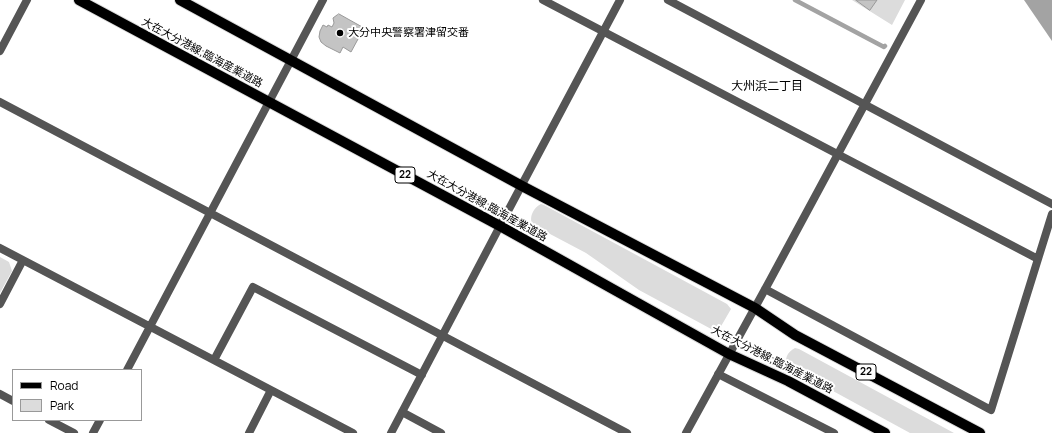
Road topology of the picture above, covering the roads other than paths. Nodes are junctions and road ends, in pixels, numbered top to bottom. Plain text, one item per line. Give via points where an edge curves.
1 (27, 0) edge
2 (78, 0) edge
3 (180, 0) edge
4 (323, 0) edge
5 (543, 0) edge
6 (620, 0) edge
7 (668, 0) edge
8 (920, 0) edge
9 (603, 32) junction
10 (0, 51) edge
11 (291, 60) junction
12 (0, 102) edge
13 (269, 102) junction
14 (864, 105) junction
15 (837, 155) junction
16 (522, 186) junction
17 (1052, 204) edge
18 (210, 213) junction
19 (1052, 214) edge
20 (500, 226) junction
21 (0, 248) edge
22 (1038, 259) junction
23 (23, 260) junction
24 (765, 289) junction
25 (0, 304) edge
26 (755, 308) junction
27 (150, 326) junction
28 (442, 335) junction
29 (729, 354) junction
30 (214, 360) junction
31 (128, 369) edge
32 (718, 374) junction
33 (422, 375) junction
34 (271, 390) junction
35 (0, 394) edge
36 (12, 400) edge
37 (402, 412) junction
38 (51, 421) edge
39 (99, 421) edge
40 (74, 433) edge
41 (93, 433) edge
42 (248, 433) edge
43 (353, 433) edge
44 (391, 433) edge
45 (441, 433) edge
46 (627, 433) edge
47 (686, 433) edge
48 (834, 433) edge
49 (885, 433) edge
50 (980, 433) edge

1 - 10 street
2 - 13 main road, 大在大分港線;臨海産業道路 / 22
3 - 11 main road, 22
4 - 11 street
5 - 9 street
6 - 9 street
7 - 14 street
8 - 14 street
9 - 15 street
9 - 16 street
11 - 13 street
11 - 16 main road, 22
12 - 18 street
13 - 18 street
13 - 20 main road, 大在大分港線;臨海産業道路 / 22
14 - 15 street
14 - 17 street
15 - 22 street
15 - 24 street
16 - 20 street
16 - 26 main road, 22
18 - 27 street
18 - 28 street
19 - 22 street
20 - 28 street
20 - 29 main road, 大在大分港線;臨海産業道路 / 22
21 - 23 street
22 - 24 street via 991,410
23 - 25 street
23 - 27 street
24 - 26 street
26 - 29 street
26 - 50 main road, 22 via 796,335
27 - 30 street
27 - 31 street
28 - 33 street
28 - 46 street
29 - 32 street
29 - 49 main road, 大在大分港線;臨海産業道路 / 22 via 788,381
30 - 33 street via 253,288
30 - 34 street
32 - 47 street
32 - 48 street
33 - 37 street
34 - 42 street
34 - 43 street
35 - 36 street
37 - 44 street
37 - 45 street
38 - 40 street
39 - 41 street

